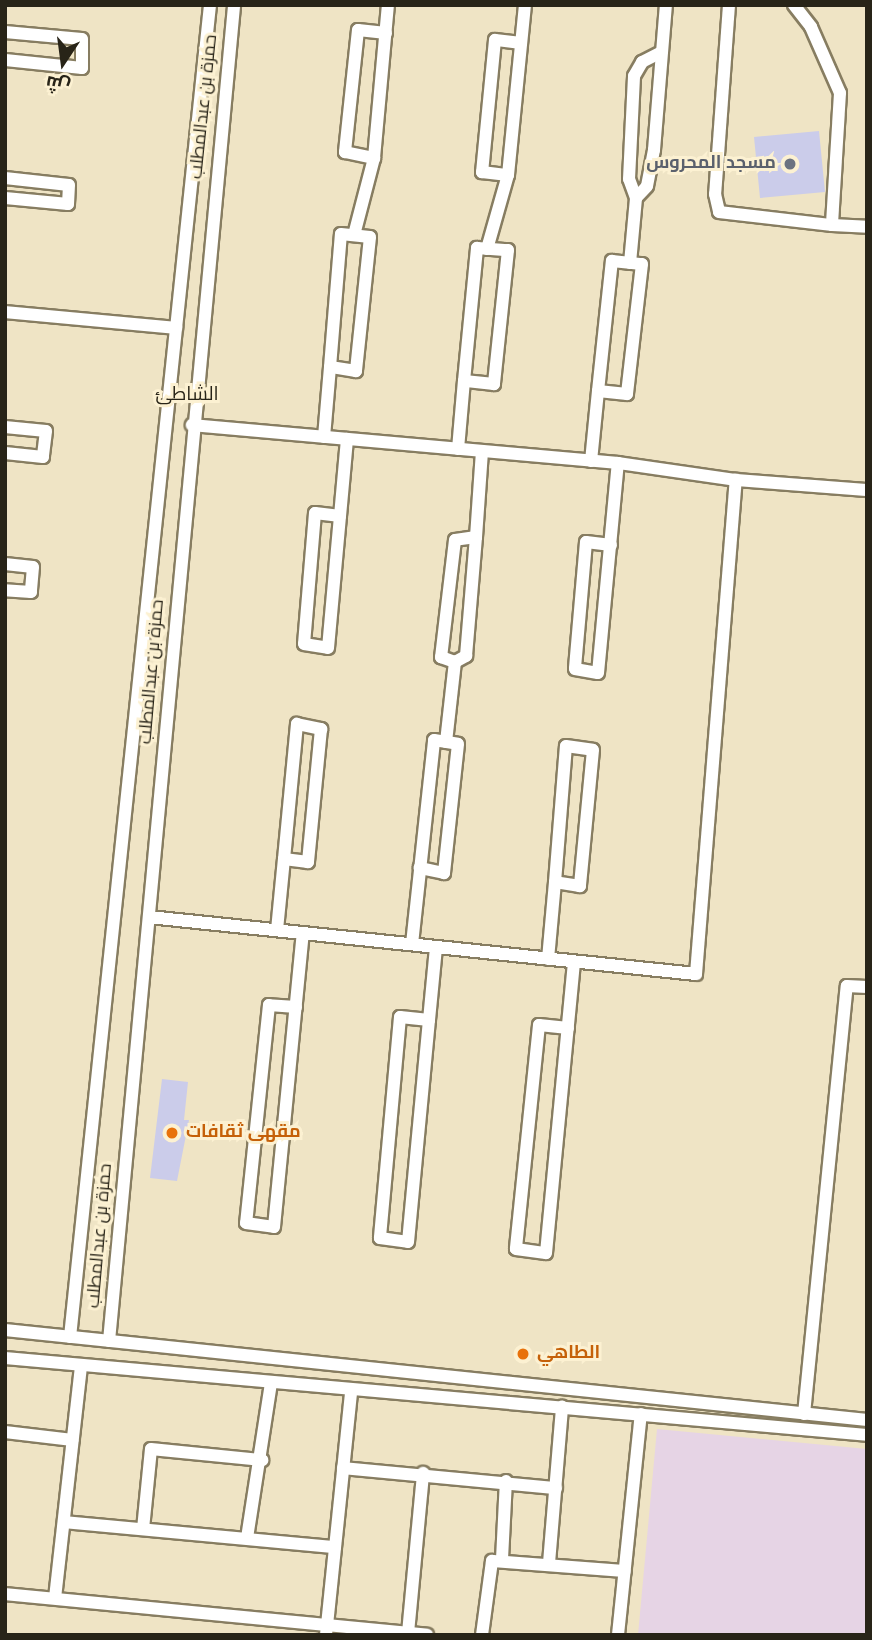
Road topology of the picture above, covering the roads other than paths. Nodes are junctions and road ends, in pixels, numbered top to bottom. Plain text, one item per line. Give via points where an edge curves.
1 (210, 5) edge
2 (234, 5) edge
3 (388, 5) edge
4 (525, 5) edge
5 (666, 5) edge
6 (729, 5) edge
7 (794, 5) edge
8 (5, 32) edge
9 (386, 33) junction
10 (521, 43) junction
11 (662, 52) junction
12 (5, 60) edge
13 (202, 104) junction
14 (222, 114) junction
15 (196, 158) junction
16 (374, 158) junction
17 (216, 167) junction
18 (508, 175) junction
19 (5, 178) edge
20 (5, 198) edge
21 (636, 198) junction
22 (832, 225) junction
23 (867, 227) edge
24 (354, 235) junction
25 (487, 249) junction
26 (630, 263) junction
27 (5, 312) edge
28 (176, 328) junction
29 (330, 367) junction
30 (464, 381) junction
31 (598, 391) junction
32 (191, 425) junction
33 (5, 427) edge
34 (324, 437) junction
35 (347, 439) junction
36 (458, 449) junction
37 (482, 451) junction
38 (5, 453) edge
39 (591, 461) junction
40 (618, 463) junction
41 (736, 480) junction
42 (867, 490) edge
43 (340, 516) junction
44 (476, 537) junction
45 (611, 545) junction
46 (5, 564) edge
47 (5, 590) edge
48 (455, 662) junction
49 (446, 742) junction
50 (284, 859) junction
51 (420, 868) junction
52 (555, 882) junction
53 (149, 917) junction
54 (277, 930) junction
55 (303, 933) junction
56 (412, 944) junction
57 (436, 947) junction
58 (548, 958) junction
59 (574, 961) junction
60 (867, 988) edge
61 (296, 1007) junction
62 (429, 1020) junction
63 (568, 1028) junction
64 (5, 1330) edge
65 (70, 1337) junction
66 (109, 1341) junction
67 (5, 1358) edge
68 (81, 1366) junction
69 (271, 1383) junction
70 (351, 1392) junction
71 (562, 1407) junction
72 (641, 1414) junction
73 (804, 1414) junction
74 (867, 1420) edge
75 (5, 1432) edge
76 (867, 1435) edge
77 (73, 1440) junction
78 (262, 1460) junction
79 (343, 1468) junction
80 (423, 1473) junction
81 (506, 1481) junction
82 (556, 1488) junction
83 (64, 1522) junction
84 (143, 1529) junction
85 (247, 1538) junction
86 (335, 1547) junction
87 (502, 1559) junction
88 (549, 1563) junction
89 (625, 1571) junction
90 (5, 1594) edge
91 (55, 1598) junction
92 (326, 1631) edge
93 (408, 1633) junction
94 (427, 1635) edge
95 (482, 1635) edge
96 (618, 1635) edge

1 - 13 street, حمزة بن عبدالمطلب
2 - 14 street, حمزة بن عبدالمطلب
3 - 9 street
4 - 10 street
5 - 11 street
6 - 22 street via 715,194 719,212
7 - 22 street via 811,27 840,93
8 - 12 street via 82,39 82,68
9 - 16 street
9 - 16 street via 358,30 345,152
10 - 18 street
10 - 18 street via 495,40 482,172
11 - 21 street via 654,150 647,186
11 - 21 street via 642,62 634,76 629,179
13 - 14 street
13 - 15 street, حمزة بن عبدالمطلب
14 - 17 street, حمزة بن عبدالمطلب
15 - 17 street
15 - 28 street, حمزة بن عبدالمطلب
16 - 24 street
17 - 32 street, حمزة بن عبدالمطلب
18 - 25 street
19 - 20 street via 69,186 68,204
21 - 26 street
22 - 23 street
24 - 29 street via 341,234
24 - 29 street via 370,237 356,371
25 - 30 street via 477,248
25 - 30 street via 508,250 494,384
26 - 31 street via 612,261
26 - 31 street via 642,264 626,394
27 - 28 street
28 - 65 street, حمزة بن عبدالمطلب
29 - 34 street
30 - 36 street
31 - 39 street
32 - 34 street
32 - 53 street, حمزة بن عبدالمطلب
33 - 38 street via 46,431 43,457
34 - 35 street
35 - 36 street
35 - 43 street
36 - 37 street
37 - 39 street
37 - 44 street
39 - 40 street
40 - 41 street
40 - 45 street
41 - 42 street
41 - 59 street via 696,974
43 - 43 street via 328,648 304,644 315,513
44 - 48 street via 466,656
44 - 48 street via 456,540 441,657
45 - 45 street via 598,673 575,669 586,542
46 - 47 street via 33,567 31,592
48 - 49 street
49 - 51 street via 434,740
49 - 51 street via 458,744 444,873
50 - 50 street via 297,724 321,729 308,862
50 - 54 street
51 - 56 street
52 - 52 street via 566,746 593,750 580,886
52 - 58 street
53 - 54 street
53 - 66 street, حمزة بن عبدالمطلب
54 - 55 street
55 - 56 street
55 - 61 street
56 - 57 street
57 - 58 street
57 - 62 street
58 - 59 street
59 - 63 street
60 - 73 street via 847,986
61 - 61 street via 274,1227 246,1223 269,1005
62 - 62 street via 408,1242 380,1238 400,1017
63 - 63 street via 546,1253 516,1249 539,1025
64 - 65 street
65 - 66 street
66 - 73 street
67 - 68 street
68 - 69 street
68 - 77 street
69 - 70 street
69 - 78 street
70 - 71 street
70 - 79 street
71 - 72 street
71 - 82 street
72 - 76 street
72 - 89 street
73 - 74 street
75 - 77 street
77 - 83 street
78 - 84 street via 151,1449
78 - 85 street
79 - 80 street
79 - 86 street
80 - 81 street
80 - 93 street
81 - 82 street
81 - 87 street
82 - 88 street
83 - 84 street
83 - 91 street
84 - 85 street
85 - 86 street
86 - 92 street
87 - 88 street
87 - 95 street via 489,1565
88 - 89 street
89 - 96 street
90 - 91 street
91 - 92 street
92 - 93 street
93 - 94 street

